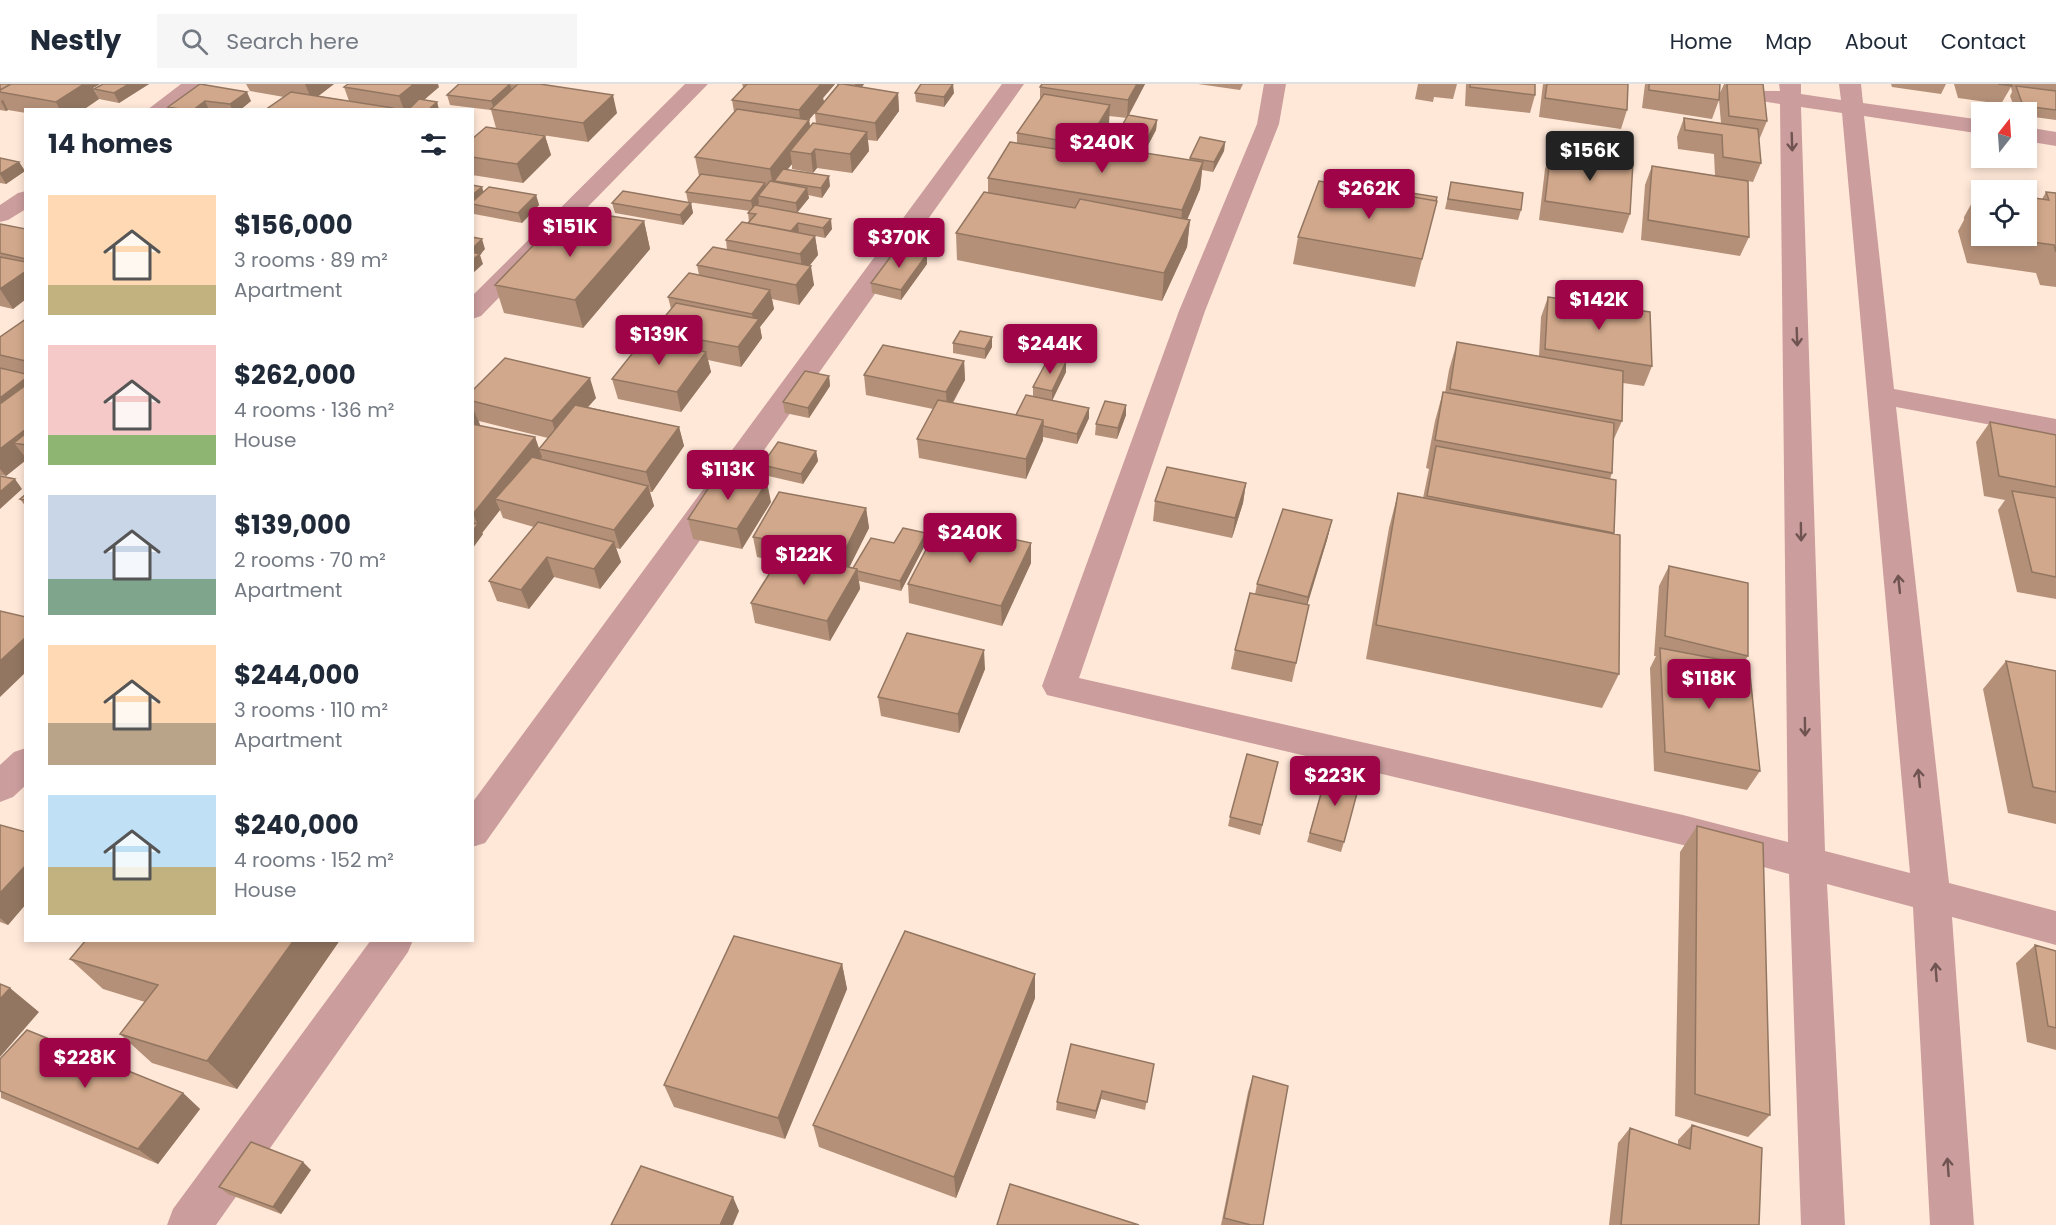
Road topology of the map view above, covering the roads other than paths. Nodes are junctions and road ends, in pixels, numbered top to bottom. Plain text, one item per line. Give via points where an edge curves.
1 (195, 84) edge
2 (697, 84) edge
3 (1013, 84) edge
4 (1275, 84) edge
5 (1790, 91) edge
6 (1748, 94) edge
7 (1851, 96) edge
8 (160, 108) edge
9 (1971, 124) edge
10 (2037, 136) edge
11 (2056, 139) edge
12 (24, 199) edge
13 (0, 215) edge
14 (474, 309) edge
15 (1880, 395) junction
16 (2056, 428) edge
17 (24, 764) edge
18 (0, 787) edge
19 (474, 829) edge
20 (1807, 862) junction
21 (1931, 895) junction
22 (2056, 928) edge
23 (393, 942) edge
24 (189, 1225) edge
25 (1823, 1225) edge
26 (1952, 1225) edge

1 - 8 street
2 - 14 street
3 - 19 street
4 - 20 street via 1268,124 1192,311 1059,686
5 - 6 street
5 - 7 street
5 -> 20 street
7 - 9 street
7 - 15 street
10 - 11 street
12 - 13 street
15 - 16 street
21 -> 15 street
17 - 18 street
20 - 21 street
20 - 25 street
21 - 22 street
26 -> 21 street
23 - 24 street

